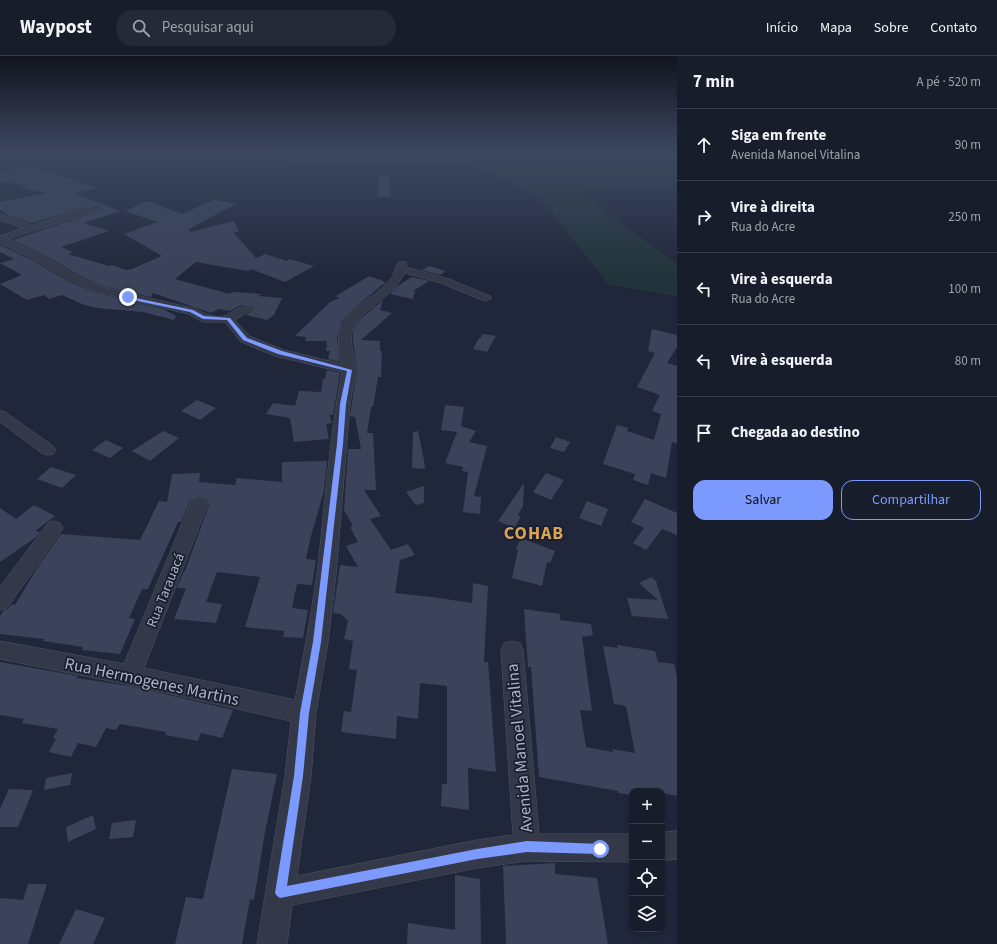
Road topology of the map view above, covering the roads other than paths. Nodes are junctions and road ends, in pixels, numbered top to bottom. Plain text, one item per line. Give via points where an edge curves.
1 (98, 207) dead end
2 (0, 216) edge
3 (30, 228) junction
4 (0, 239) edge
5 (486, 298) dead end
6 (247, 308) dead end
7 (228, 319) junction
8 (349, 370) junction
9 (0, 415) edge
10 (48, 450) dead end
11 (200, 504) dead end
12 (54, 528) dead end
13 (0, 602) edge
14 (0, 650) edge
15 (512, 650) dead end
16 (130, 675) junction
17 (304, 713) junction
18 (677, 845) edge
19 (527, 847) junction
20 (665, 847) edge
21 (629, 848) edge
22 (280, 893) junction
23 (272, 944) edge

1 - 3 street
2 - 3 street
3 - 4 street
4 - 7 street via 98,289 192,311 203,318
5 - 8 street via 402,267 388,290 352,318 346,330 345,341
6 - 7 street
7 - 8 street via 245,339 280,352
8 - 17 street via 318,634
9 - 10 street
11 - 16 street, Rua Tarauacá
12 - 13 street
14 - 16 street, Rua Hermogenes Martins
15 - 19 street, Avenida Manoel Vitalina
16 - 17 street, Rua Hermogenes Martins
17 - 22 street via 298,776
18 - 20 street
19 - 21 street, Avenida Manoel Vitalina
19 - 22 street, Avenida Manoel Vitalina via 477,854
22 - 23 street

